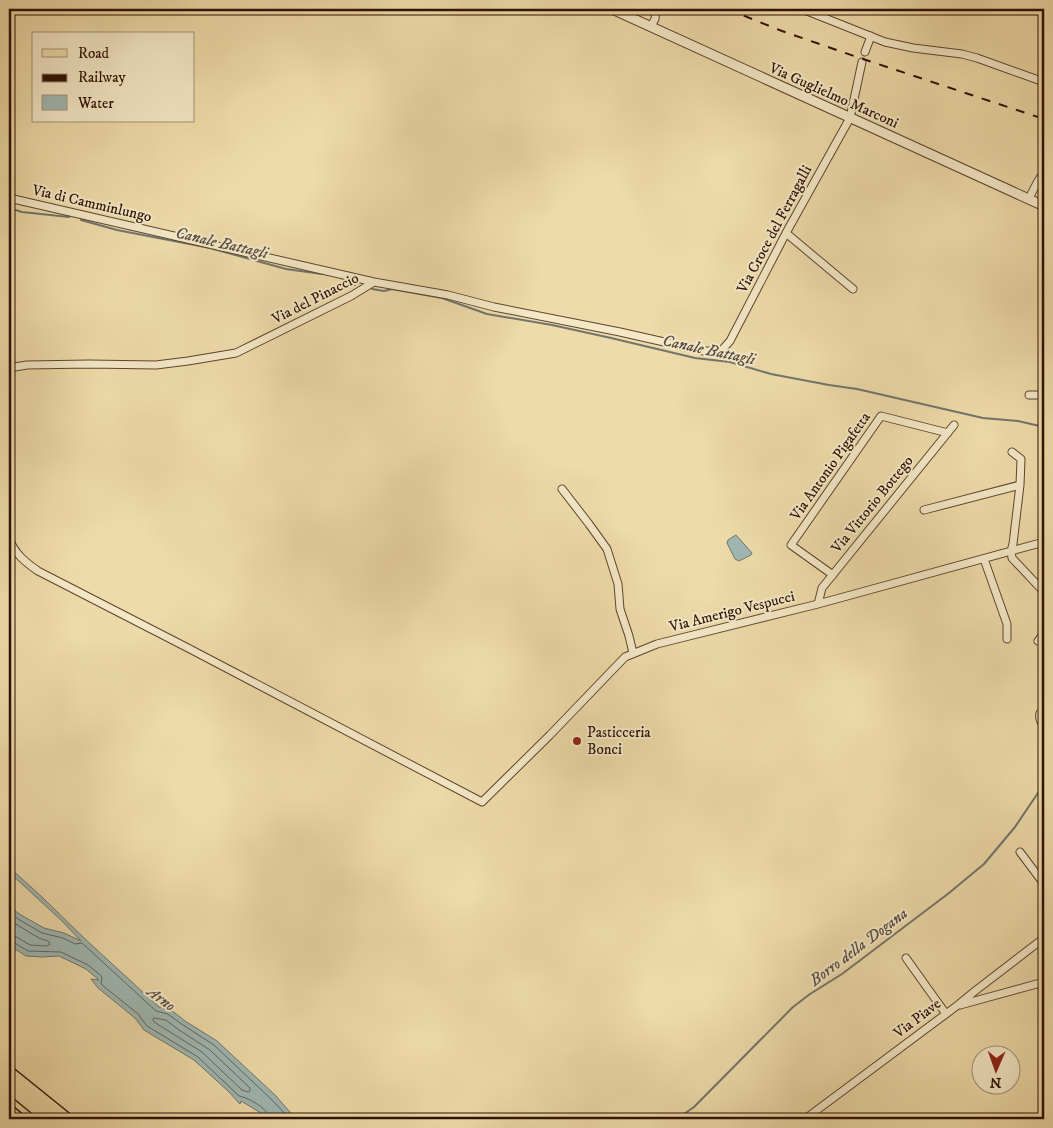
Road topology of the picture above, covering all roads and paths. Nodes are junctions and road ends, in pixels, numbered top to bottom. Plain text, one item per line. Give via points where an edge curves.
1 (612, 9) edge
2 (656, 9) edge
3 (802, 9) edge
4 (651, 26) junction
5 (871, 36) junction
6 (866, 52) dead end
7 (862, 62) dead end
8 (1044, 81) edge
9 (850, 118) junction
10 (1044, 172) edge
11 (9, 198) edge
12 (1029, 198) junction
13 (1044, 206) edge
14 (786, 233) junction
15 (374, 282) junction
16 (853, 289) dead end
17 (721, 351) joint
18 (9, 368) edge
19 (1029, 395) dead end
20 (1044, 395) edge
21 (954, 425) dead end
22 (948, 433) junction
23 (1012, 452) dead end
24 (1020, 485) junction
25 (562, 489) dead end
26 (924, 510) dead end
27 (9, 539) edge
28 (1044, 542) edge
29 (1011, 551) junction
30 (984, 559) junction
31 (833, 575) junction
32 (1044, 592) edge
33 (818, 604) junction
34 (1044, 633) edge
35 (1007, 639) dead end
36 (1038, 641) dead end
37 (633, 653) junction
38 (1040, 713) dead end
39 (1044, 725) edge
40 (1020, 852) dead end
41 (1044, 884) edge
42 (1044, 938) edge
43 (906, 958) dead end
44 (1044, 982) edge
45 (958, 1005) junction
46 (946, 1014) junction
47 (9, 1073) edge
48 (9, 1086) edge
49 (9, 1111) edge
50 (18, 1119) edge
51 (49, 1119) edge
52 (66, 1119) edge
53 (805, 1119) edge

1 - 4 street, Via Guglielmo Marconi
2 - 4 street
3 - 5 street
4 - 9 street, Via Guglielmo Marconi
5 - 6 street
5 - 8 street via 913,48 978,58
7 - 9 street, Via Croce del Ferragalli
9 - 12 street, Via Guglielmo Marconi
9 - 14 street, Via Croce del Ferragalli
10 - 12 street
11 - 15 street, Via di Camminlungo
12 - 13 street, Via Guglielmo Marconi
14 - 16 street
14 - 17 street, Via Croce del Ferragalli via 730,341
15 - 17 street, Via del Pinaccio via 448,294 494,307 704,351
15 - 18 street, Via del Pinaccio via 236,353 156,365 27,365
19 - 20 street
21 - 22 street, Via Vittorio Bottego
22 - 31 street, Via Vittorio Bottego
22 - 31 street, Via Antonio Pigafetta via 881,416 791,545
23 - 24 street via 1021,459
24 - 26 street
24 - 29 street
25 - 37 street via 607,549
27 - 37 street, Via Amerigo Vespucci via 23,561 38,572 482,802 625,657
28 - 29 street, Via Amerigo Vespucci
29 - 30 street, Via Amerigo Vespucci
29 - 32 street via 1012,558
30 - 33 street, Via Amerigo Vespucci
30 - 35 street via 1007,624
31 - 33 street, Via Vittorio Bottego via 822,588
33 - 37 street, Via Amerigo Vespucci via 657,644
34 - 36 street
38 - 39 street
40 - 41 street
42 - 45 street, Via Piave
43 - 46 street
44 - 45 street
45 - 46 street, Via Piave
46 - 53 street, Via Piave
47 - 52 highway
48 - 51 highway
49 - 50 main road

